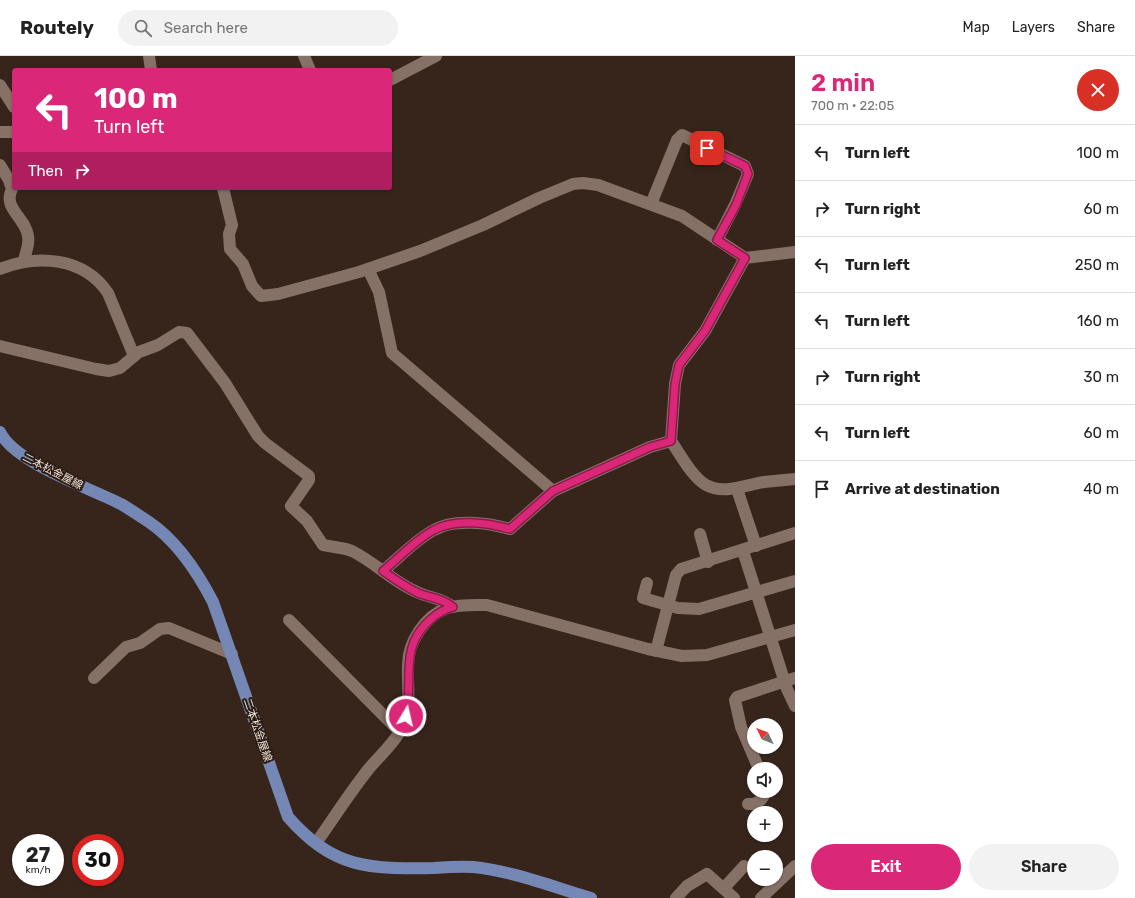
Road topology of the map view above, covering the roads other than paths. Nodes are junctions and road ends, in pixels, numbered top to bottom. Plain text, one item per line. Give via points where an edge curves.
1 (149, 56) edge
2 (304, 56) edge
3 (436, 56) edge
4 (151, 68) edge
5 (309, 68) edge
6 (392, 79) edge
7 (0, 85) edge
8 (12, 104) edge
9 (0, 132) edge
10 (12, 132) edge
11 (0, 165) edge
12 (223, 190) edge
13 (651, 204) junction
14 (717, 240) junction
15 (795, 252) edge
16 (745, 258) junction
17 (24, 261) junction
18 (0, 269) edge
19 (368, 269) junction
20 (0, 346) edge
21 (134, 356) junction
22 (0, 432) edge
23 (671, 441) junction
24 (795, 479) edge
25 (737, 489) junction
26 (553, 491) junction
27 (795, 533) edge
28 (700, 534) dead end
29 (756, 546) junction
30 (743, 551) junction
31 (708, 562) junction
32 (383, 571) junction
33 (795, 581) edge
34 (647, 583) dead end
35 (757, 594) junction
36 (670, 606) junction
37 (453, 607) junction
38 (289, 620) dead end
39 (795, 630) edge
40 (771, 637) junction
41 (656, 651) junction
42 (232, 654) junction
43 (94, 678) dead end
44 (790, 680) edge
45 (795, 706) edge
46 (400, 732) junction
47 (756, 762) edge
48 (762, 798) edge
49 (748, 804) dead end
50 (316, 843) junction
51 (744, 866) dead end
52 (795, 866) edge
53 (724, 888) junction
54 (591, 898) edge
55 (676, 898) edge
56 (734, 898) edge
57 (761, 898) edge

1 - 4 street
2 - 5 street
3 - 6 street
7 - 8 street
9 - 10 street
11 - 17 street via 10,180 10,205 27,230 29,243
12 - 19 street via 232,225 229,234 230,249 243,264 252,286 262,296 278,294
13 - 14 street via 682,216
13 - 14 street via 677,140 682,135 745,166 748,174 736,205
13 - 19 street via 598,185 572,184 420,251
14 - 16 street
15 - 16 street
16 - 23 street via 705,331 679,365
17 - 18 street
17 - 21 street via 51,260 78,266 101,284 110,295
19 - 26 street via 379,292 392,353
20 - 21 street via 109,370 124,366
21 - 32 street via 179,332 189,334 225,383 258,436 309,476 309,480 292,503 292,508 307,521 323,546 346,549
22 - 42 main road, 二本松金屋線 via 11,448 29,459 122,505 151,523 177,548 200,576
23 - 25 street via 685,463 706,485
23 - 26 street via 650,447
24 - 25 street via 762,482
25 - 29 street
26 - 32 street via 510,529 463,522 434,529
27 - 29 street
28 - 31 street
29 - 30 street
30 - 31 street
30 - 35 street
31 - 36 street via 681,569 676,575
32 - 37 street via 412,590 441,599
33 - 35 street
34 - 36 street via 643,598
35 - 36 street via 699,609
35 - 40 street
36 - 41 street
37 - 41 street via 487,605
37 - 46 street via 440,612 426,623 413,642 408,664 410,700
38 - 46 street
39 - 40 street
40 - 41 street via 707,655 682,656
40 - 44 street
42 - 43 street via 168,628 160,629 140,642 126,647
42 - 50 main road, 二本松金屋線 via 288,817
44 - 45 street
44 - 47 street via 737,697 735,700 741,726
46 - 50 street via 366,772
48 - 49 street via 760,802
50 - 54 main road, 二本松金屋線 via 342,860 375,867 472,867 499,871
51 - 53 street
52 - 57 street
53 - 55 street via 707,874 687,886
53 - 56 street

